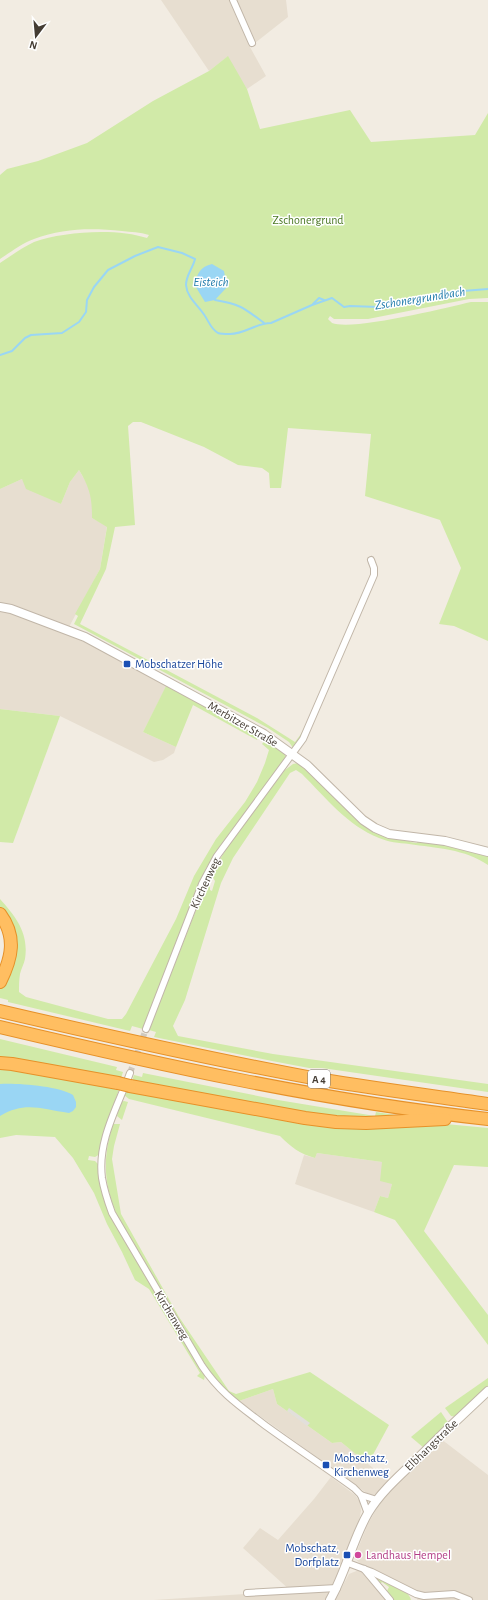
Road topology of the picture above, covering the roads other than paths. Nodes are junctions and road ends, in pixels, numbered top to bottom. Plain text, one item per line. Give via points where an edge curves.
1 (233, 0) edge
2 (252, 43) dead end
3 (371, 560) dead end
4 (0, 607) edge
5 (293, 754) junction
6 (488, 852) edge
7 (0, 914) edge
8 (0, 928) edge
9 (0, 966) edge
10 (0, 982) edge
11 (0, 1011) edge
12 (0, 1027) edge
13 (146, 1029) tunnel mouth
14 (0, 1063) edge
15 (130, 1073) tunnel mouth
16 (488, 1104) edge
17 (473, 1117) junction
18 (488, 1119) edge
19 (488, 1391) edge
20 (361, 1495) junction
21 (377, 1500) junction
22 (368, 1514) junction
23 (348, 1562) junction
24 (364, 1569) junction
25 (337, 1588) junction
26 (247, 1593) dead end
27 (415, 1597) edge
28 (330, 1600) edge
29 (390, 1600) edge
30 (468, 1600) edge

1 - 2 street
3 - 5 street via 374,575 303,739
4 - 5 street, Merbitzer Straße via 85,637 264,734
5 - 6 street, Merbitzer Straße via 363,820 375,828 389,834 445,841
5 - 13 street, Kirchenweg via 217,856 202,884
7 - 10 highway via 9,933 11,946 8,966
8 - 9 highway via 4,939
11 - 16 highway, A 4 via 247,1065 345,1083
12 - 17 highway, A 4 via 140,1060 250,1082 337,1098
14 - 17 highway via 336,1122 366,1123
15 - 20 street, Kirchenweg via 110,1123 102,1159 106,1195 116,1220 198,1360 215,1384 224,1394
17 - 18 highway, A 4
19 - 21 street, Elbhangstraße
20 - 21 street, Kirchenweg
20 - 22 street, Kirchenweg
21 - 22 street, Elbhangstraße
22 - 23 street, Elbhangstraße
23 - 24 street
23 - 25 street, Elbhangstraße
24 - 27 street
24 - 29 street
25 - 26 street
25 - 28 street, Elbhangstraße
27 - 30 street via 454,1594

